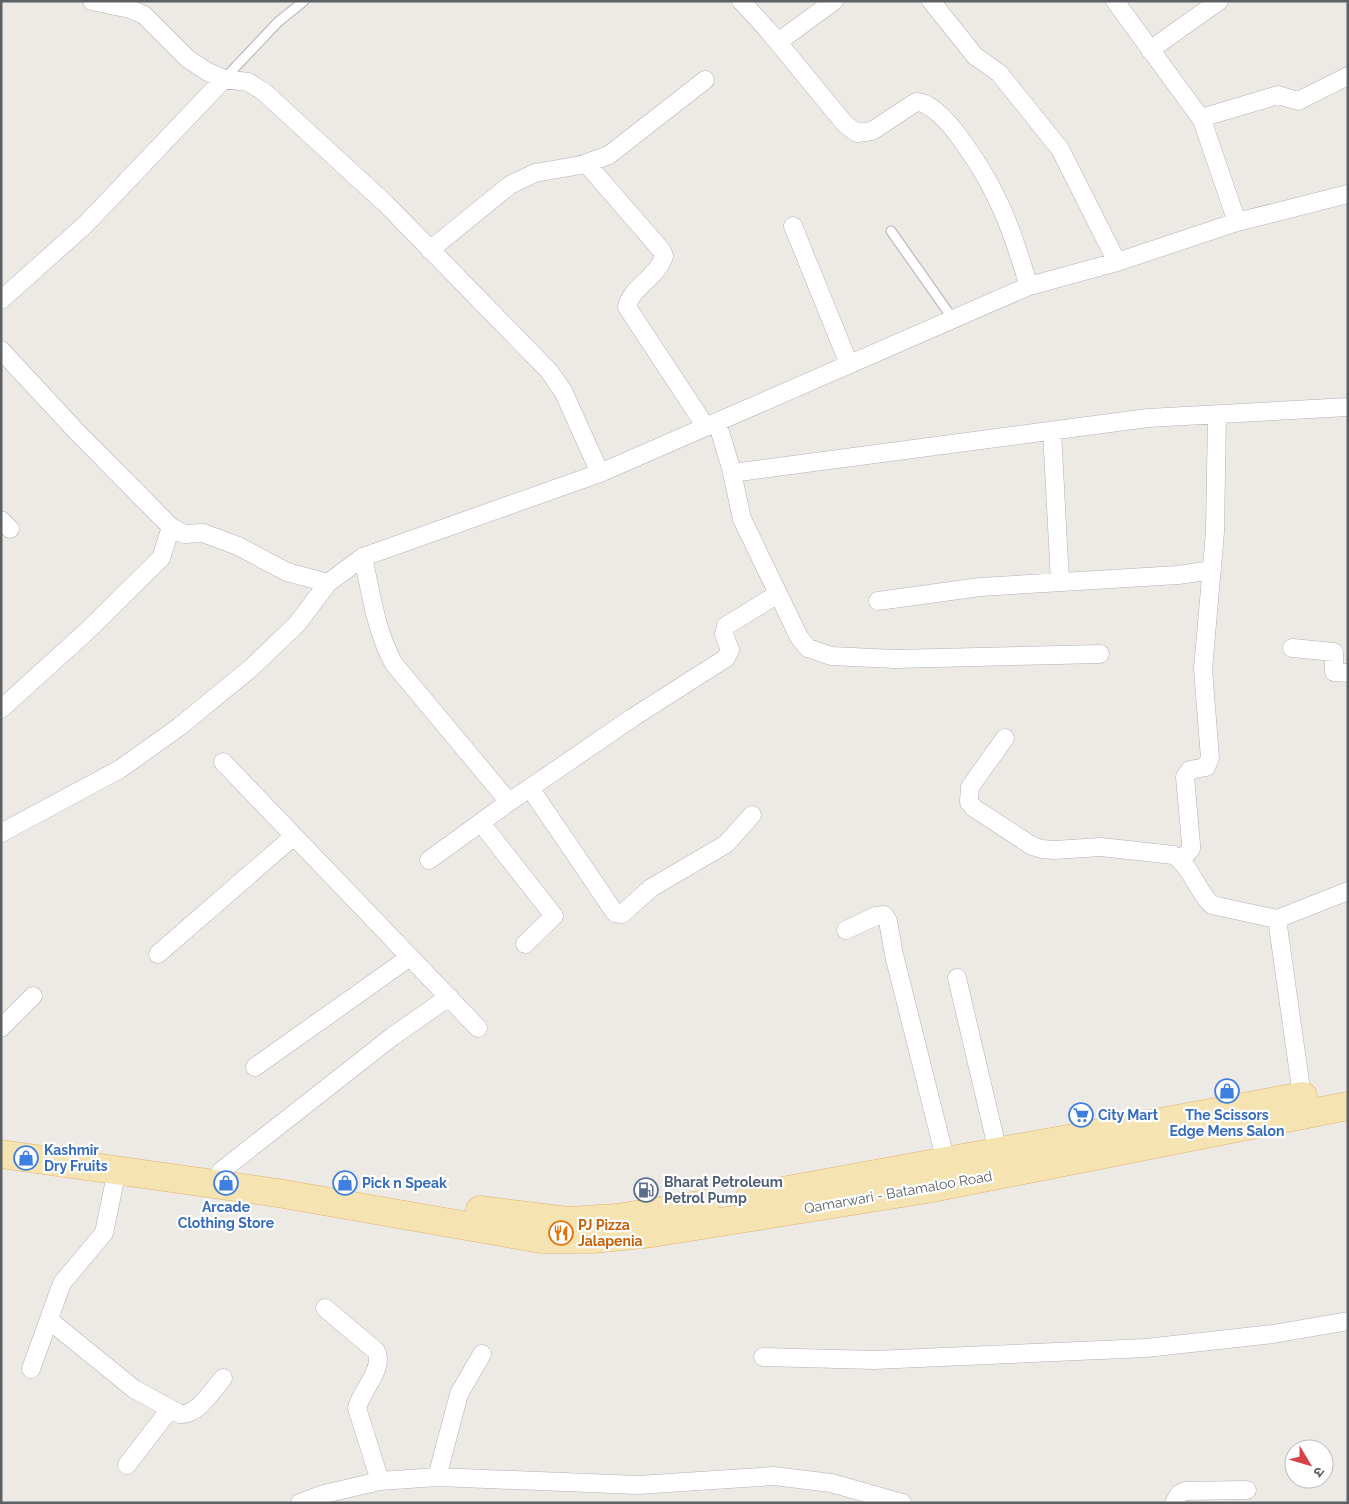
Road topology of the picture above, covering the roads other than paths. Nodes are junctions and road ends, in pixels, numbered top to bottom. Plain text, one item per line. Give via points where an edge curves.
1 (92, 1) edge
2 (304, 1) edge
3 (740, 1) edge
4 (834, 1) edge
5 (931, 1) edge
6 (1116, 1) edge
7 (1219, 1) edge
8 (778, 42) junction
9 (1150, 50) junction
10 (1348, 76) edge
11 (224, 79) junction
12 (705, 80) dead end
13 (1201, 118) junction
14 (586, 163) junction
15 (1348, 194) edge
16 (1237, 222) junction
17 (793, 226) dead end
18 (891, 232) dead end
19 (430, 250) junction
20 (1117, 262) junction
21 (1029, 286) junction
22 (1, 300) edge
23 (952, 319) junction
24 (1, 350) edge
25 (849, 364) junction
26 (1348, 407) edge
27 (1217, 416) junction
28 (711, 424) junction
29 (1052, 431) junction
30 (600, 473) junction
31 (732, 474) junction
32 (171, 527) junction
33 (363, 557) junction
34 (1212, 570) junction
35 (328, 582) junction
36 (1060, 582) junction
37 (778, 594) junction
38 (878, 601) dead end
39 (1292, 648) dead end
40 (1100, 654) dead end
41 (1348, 673) edge
42 (1, 709) edge
43 (1005, 738) dead end
44 (223, 762) dead end
45 (530, 788) junction
46 (509, 802) junction
47 (752, 815) dead end
48 (481, 823) junction
49 (1, 833) edge
50 (294, 836) junction
51 (429, 860) dead end
52 (1181, 860) junction
53 (1348, 891) edge
54 (1277, 919) junction
55 (846, 930) dead end
56 (525, 944) dead end
57 (158, 954) dead end
58 (410, 957) junction
59 (957, 978) dead end
60 (33, 996) dead end
61 (448, 997) junction
62 (1, 1028) edge
63 (478, 1028) dead end
64 (255, 1067) dead end
65 (1348, 1087) edge
66 (1302, 1096) junction
67 (1348, 1106) edge
68 (1, 1138) edge
69 (998, 1152) junction
70 (1, 1154) edge
71 (946, 1162) junction
72 (117, 1170) junction
73 (221, 1171) junction
74 (325, 1308) dead end
75 (48, 1320) junction
76 (1348, 1321) edge
77 (482, 1354) dead end
78 (763, 1357) dead end
79 (31, 1368) dead end
80 (223, 1378) dead end
81 (170, 1409) junction
82 (127, 1465) dead end
83 (437, 1477) junction
84 (380, 1481) junction
85 (1247, 1490) dead end
86 (300, 1503) edge
87 (902, 1503) edge
88 (1174, 1503) edge

1 - 11 street via 144,15 188,59
2 - 11 lane via 278,22
3 - 8 street
4 - 8 street
5 - 20 street via 975,56 999,73 1060,149
6 - 9 street
7 - 9 street
8 - 21 street via 845,124 858,133 872,131 916,102 931,107 945,119 1000,204
9 - 13 street
10 - 13 street via 1298,101 1278,95
11 - 19 street via 248,82 264,92 386,204
11 - 22 street via 86,224
12 - 14 street via 609,155
13 - 16 street
14 - 19 street via 535,173 510,185
14 - 28 street via 662,251 664,256 655,273 633,295 628,307
15 - 16 street
16 - 20 street
17 - 25 street
18 - 23 lane
19 - 30 street via 549,371 563,391
20 - 21 street
21 - 23 street
23 - 25 street
24 - 32 street
25 - 28 street
26 - 27 street
27 - 29 street via 1148,418
27 - 34 street
28 - 30 street
28 - 31 street
29 - 31 street
29 - 36 street
30 - 33 street
31 - 37 street via 742,519
32 - 35 street via 184,534 204,533 238,546 287,572
32 - 42 street via 161,558
33 - 35 street
33 - 46 street via 378,622 394,664
34 - 36 street
34 - 52 street via 1203,669 1210,758 1206,767 1186,774 1191,844
35 - 49 street via 297,624 251,668 179,727 120,768
36 - 38 street via 980,587
37 - 40 street via 799,637 808,648 831,656 896,659
37 - 45 street via 724,628 730,650 726,658
39 - 41 street via 1334,652 1334,672
43 - 52 street via 970,787 969,802 974,808 1032,846 1042,849 1101,847 1172,854
44 - 50 street
45 - 46 street
45 - 47 street via 610,909 619,915 651,888 726,844
46 - 48 street
48 - 51 street
48 - 56 street via 554,916
50 - 57 street
50 - 58 street
52 - 54 street via 1212,904
53 - 54 street
54 - 66 street
55 - 71 street via 876,916 884,915 888,921
58 - 61 street
58 - 64 street
59 - 69 street
60 - 62 street
61 - 63 street
61 - 73 street via 393,1036
65 - 66 main road, Qamarwari - Batamaloo Road
66 - 69 main road, Qamarwari - Batamaloo Road
67 - 72 main road, Qamarwari - Batamaloo Road via 927,1189 593,1240 541,1239 278,1193
68 - 73 main road, Qamarwari - Batamaloo Road
69 - 71 main road, Qamarwari - Batamaloo Road
70 - 72 main road, Qamarwari - Batamaloo Road
71 - 73 main road, Qamarwari - Batamaloo Road via 673,1210 568,1221
72 - 75 street via 104,1233 66,1276
74 - 84 street via 379,1357 357,1408
75 - 79 street
75 - 81 street via 134,1389
76 - 78 street via 1273,1334 1146,1348 874,1360
77 - 83 street via 459,1394
80 - 81 street via 193,1412 186,1414
81 - 82 street
83 - 84 street
83 - 87 street via 638,1485 774,1476 831,1483
84 - 86 street
85 - 88 street via 1185,1491

